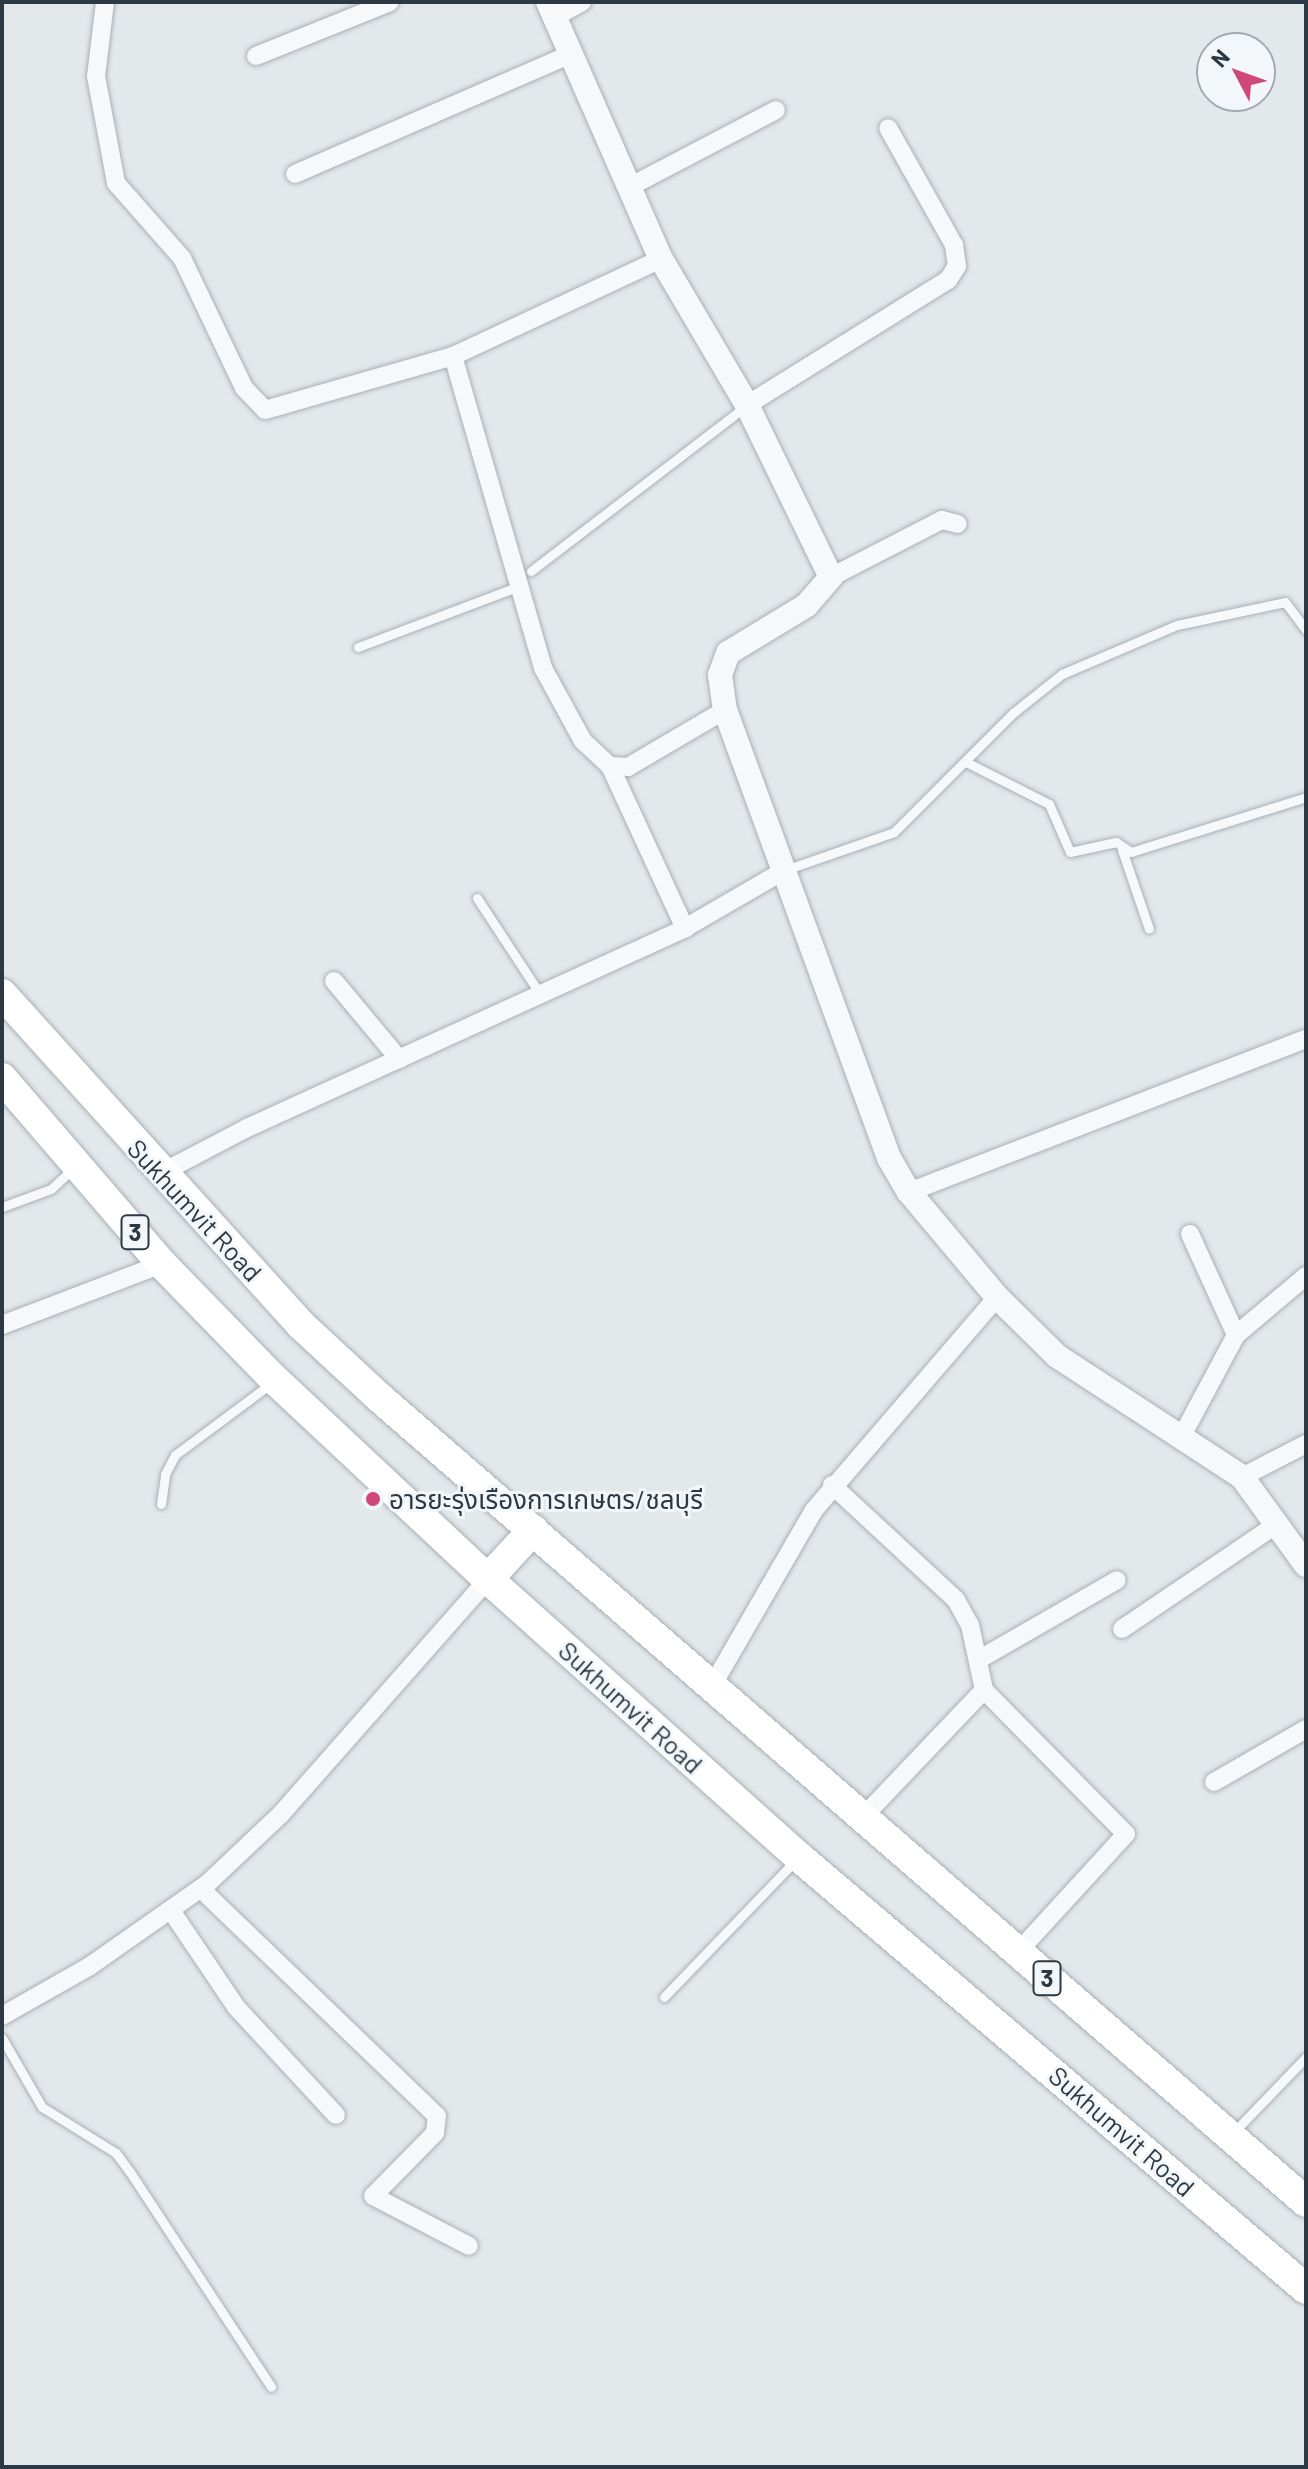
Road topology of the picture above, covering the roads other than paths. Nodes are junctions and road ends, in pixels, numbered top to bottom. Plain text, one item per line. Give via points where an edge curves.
1 (105, 2) edge
2 (390, 2) edge
3 (582, 2) edge
4 (552, 10) edge
5 (571, 54) junction
6 (256, 56) dead end
7 (776, 110) dead end
8 (888, 128) dead end
9 (295, 174) dead end
10 (627, 188) junction
11 (661, 259) junction
12 (453, 356) junction
13 (747, 405) junction
14 (958, 524) dead end
15 (531, 571) dead end
16 (831, 577) junction
17 (517, 587) junction
18 (1306, 630) edge
19 (358, 647) dead end
20 (725, 710) junction
21 (966, 762) junction
22 (610, 766) junction
23 (1306, 797) edge
24 (1122, 850) junction
25 (785, 870) junction
26 (477, 898) dead end
27 (685, 928) junction
28 (1149, 929) dead end
29 (334, 981) dead end
30 (2, 994) edge
31 (540, 994) junction
32 (1306, 1039) edge
33 (399, 1059) junction
34 (2, 1078) edge
35 (77, 1165) junction
36 (161, 1173) junction
37 (909, 1192) junction
38 (2, 1207) edge
39 (1190, 1234) dead end
40 (162, 1264) junction
41 (1306, 1276) edge
42 (997, 1297) junction
43 (2, 1325) edge
44 (1236, 1335) junction
45 (275, 1380) junction
46 (1183, 1434) junction
47 (1306, 1444) edge
48 (1242, 1477) junction
49 (832, 1485) junction
50 (161, 1504) dead end
51 (1277, 1524) junction
52 (533, 1530) junction
53 (1306, 1565) edge
54 (488, 1579) junction
55 (1117, 1580) dead end
56 (1122, 1629) dead end
57 (978, 1660) junction
58 (712, 1686) junction
59 (984, 1690) junction
60 (1306, 1729) edge
61 (1214, 1782) dead end
62 (863, 1817) junction
63 (799, 1857) junction
64 (201, 1889) junction
65 (172, 1912) junction
66 (1018, 1952) junction
67 (664, 1997) dead end
68 (2, 2016) edge
69 (2, 2038) edge
70 (1306, 2057) edge
71 (336, 2115) dead end
72 (1229, 2136) junction
73 (1306, 2202) edge
74 (469, 2246) dead end
75 (1306, 2289) edge
76 (271, 2387) dead end

1 - 12 street via 96,76 116,183 182,258 244,388 265,410
2 - 6 street
3 - 4 street
4 - 5 street
5 - 9 street
5 - 10 street
7 - 10 street
8 - 13 street via 954,245 957,266 948,280
10 - 11 street
11 - 12 street
11 - 13 street
12 - 17 street
13 - 15 lane
13 - 16 street
14 - 16 street via 942,520
16 - 20 street via 807,605 728,653 720,675
17 - 19 lane
17 - 22 street via 543,668 583,741
18 - 21 lane via 1285,602 1177,625 1062,674
20 - 22 street via 628,767
20 - 25 street
21 - 24 lane via 1049,804 1070,852 1116,842
21 - 25 lane via 894,832
22 - 27 street
23 - 24 lane via 1131,852
24 - 28 lane
25 - 27 street
25 - 37 street via 889,1158
26 - 31 lane
27 - 31 street
29 - 33 street
30 - 36 main road, Sukhumvit Road / 3
31 - 33 street
32 - 37 street
33 - 36 street
34 - 35 main road, Sukhumvit Road / 3
35 - 38 lane via 51,1189
35 - 40 main road, Sukhumvit Road / 3
36 - 52 main road, Sukhumvit Road / 3 via 300,1324
37 - 42 street
39 - 44 street
40 - 43 street
40 - 45 main road, Sukhumvit Road / 3
41 - 44 street
42 - 46 street via 1057,1356
42 - 49 street
44 - 46 street
45 - 50 lane via 175,1455 165,1474
45 - 54 main road, Sukhumvit Road / 3
46 - 48 street
47 - 48 street
48 - 51 street
49 - 57 street via 956,1600 970,1625
49 - 58 street
51 - 53 street
51 - 56 street
52 - 54 main road
52 - 58 main road, Sukhumvit Road / 3
54 - 63 main road, Sukhumvit Road / 3
54 - 64 street via 281,1814
55 - 57 street
57 - 59 street
58 - 62 main road, Sukhumvit Road / 3
59 - 62 street
59 - 66 street via 1126,1834
60 - 61 street
62 - 66 main road, Sukhumvit Road / 3
63 - 67 lane
63 - 75 main road, Sukhumvit Road / 3
64 - 65 street
64 - 74 street via 437,2116 435,2133 373,2196
65 - 68 street
65 - 71 street via 246,2019
66 - 72 main road, Sukhumvit Road / 3
69 - 76 lane via 42,2107 116,2153
70 - 72 lane
72 - 73 main road, Sukhumvit Road / 3

